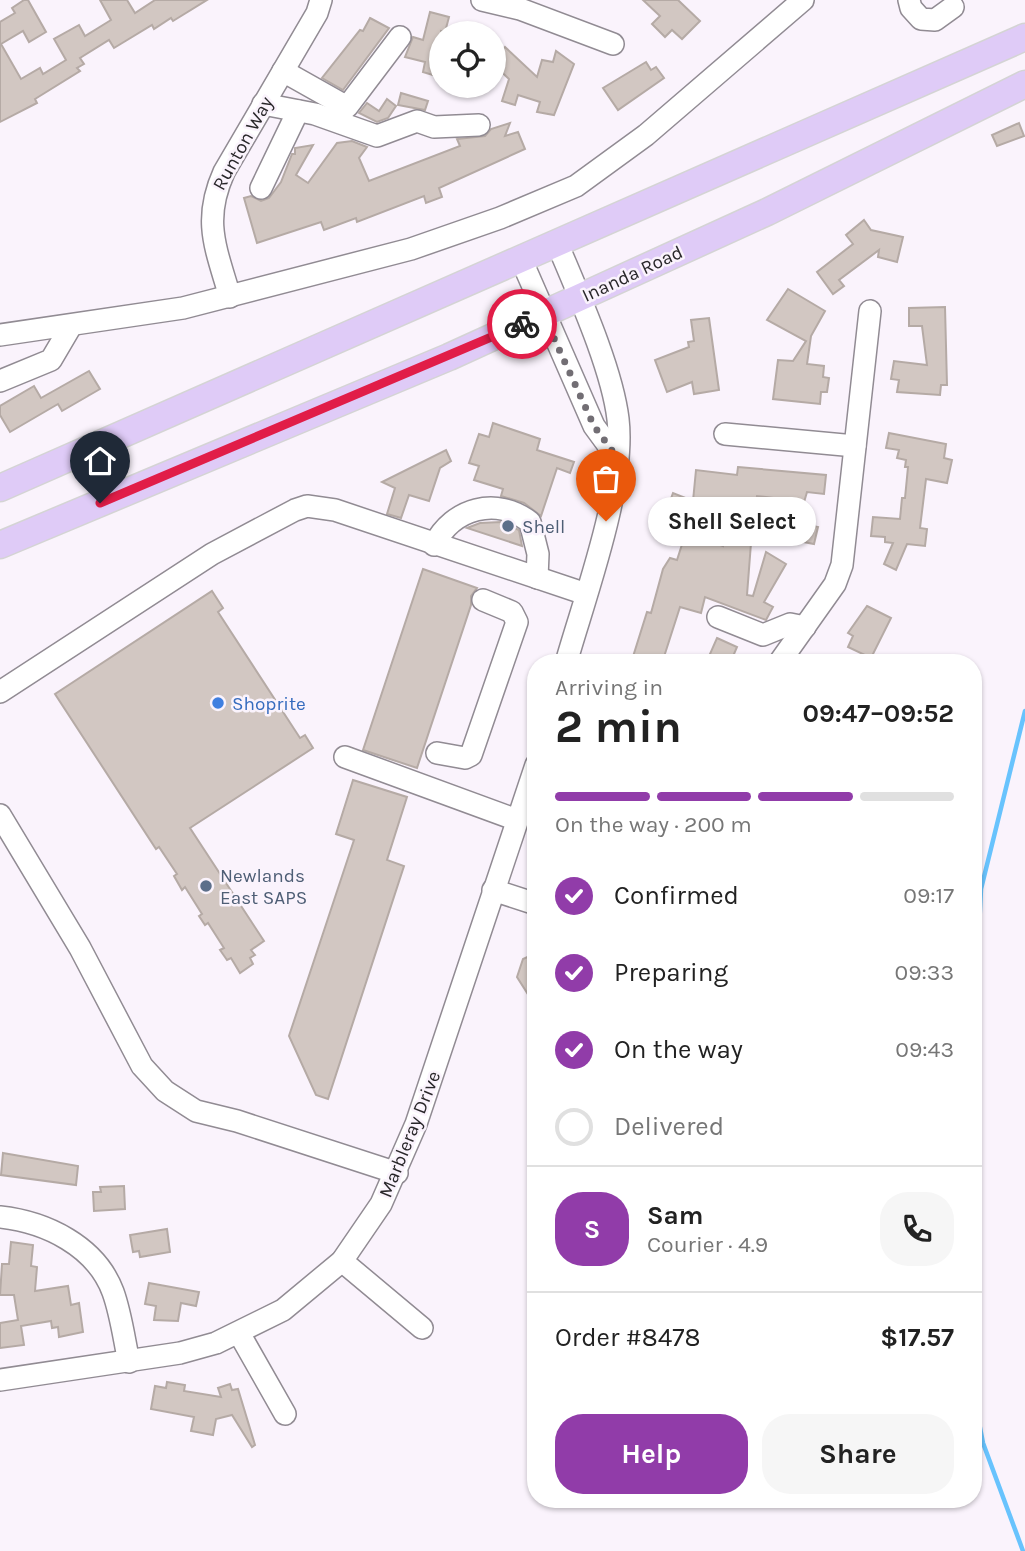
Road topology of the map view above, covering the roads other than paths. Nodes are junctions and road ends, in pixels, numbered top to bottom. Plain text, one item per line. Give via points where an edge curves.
1 (321, 0) edge
2 (482, 0) edge
3 (803, 0) edge
4 (909, 0) edge
5 (955, 2) edge
6 (400, 37) dead end
7 (1025, 37) edge
8 (613, 44) dead end
9 (283, 71) junction
10 (1025, 84) edge
11 (263, 104) junction
12 (298, 111) junction
13 (480, 125) dead end
14 (261, 188) dead end
15 (557, 243) junction
16 (521, 259) junction
17 (230, 297) junction
18 (579, 298) junction
19 (870, 311) dead end
20 (543, 314) junction
21 (71, 326) junction
22 (0, 335) edge
23 (0, 381) edge
24 (725, 434) dead end
25 (855, 446) junction
26 (616, 456) junction
27 (0, 488) edge
28 (0, 545) edge
29 (434, 545) junction
30 (537, 578) junction
31 (586, 594) junction
32 (483, 600) dead end
33 (718, 617) dead end
34 (805, 627) junction
35 (569, 654) edge
36 (786, 654) edge
37 (0, 692) edge
38 (438, 752) dead end
39 (345, 757) dead end
40 (524, 814) edge
41 (0, 816) edge
42 (493, 890) junction
43 (527, 901) edge
44 (397, 1173) junction
45 (0, 1217) edge
46 (342, 1261) junction
47 (422, 1328) dead end
48 (239, 1333) junction
49 (130, 1362) junction
50 (0, 1380) edge
51 (285, 1414) dead end

1 - 9 street, Runton Way
2 - 8 street via 520,9
3 - 17 street via 646,135 576,186 411,249
4 - 5 street via 921,19 935,20
6 - 9 street via 347,107
7 - 15 main road
9 - 11 street, Runton Way
10 - 18 main road, Inanda Road via 767,212
11 - 12 street
11 - 17 street, Runton Way via 213,197 212,233
12 - 13 street via 377,136 416,121 434,127
12 - 14 street
15 - 16 main road
15 - 18 street
16 - 20 street
16 - 27 main road
17 - 21 street
18 - 20 main road, Inanda Road
18 - 26 street via 618,419
19 - 25 street
20 - 26 street via 594,426
20 - 28 main road, Inanda Road
21 - 22 street
21 - 23 street via 51,360
24 - 25 street
25 - 34 street via 842,565 835,584
26 - 31 street via 612,501
29 - 30 street
29 - 30 street via 441,532 470,510 502,509 530,522 538,554
29 - 37 street via 335,510 307,506 212,554
30 - 31 street
31 - 35 street
32 - 38 street via 512,612 517,622 471,755 465,758
33 - 34 street via 763,635 790,624
34 - 36 street
39 - 40 street
40 - 42 street, Marbleray Drive
41 - 44 street via 80,948 142,1066 165,1091 196,1111
42 - 43 street
42 - 44 street, Marbleray Drive
44 - 46 street, Marbleray Drive via 367,1228
45 - 49 street via 50,1230 89,1254 113,1290
46 - 47 street
46 - 48 street, Marbleray Drive via 283,1310
48 - 49 street, Marbleray Drive via 180,1353
48 - 51 street
49 - 50 street, Marbleray Drive

